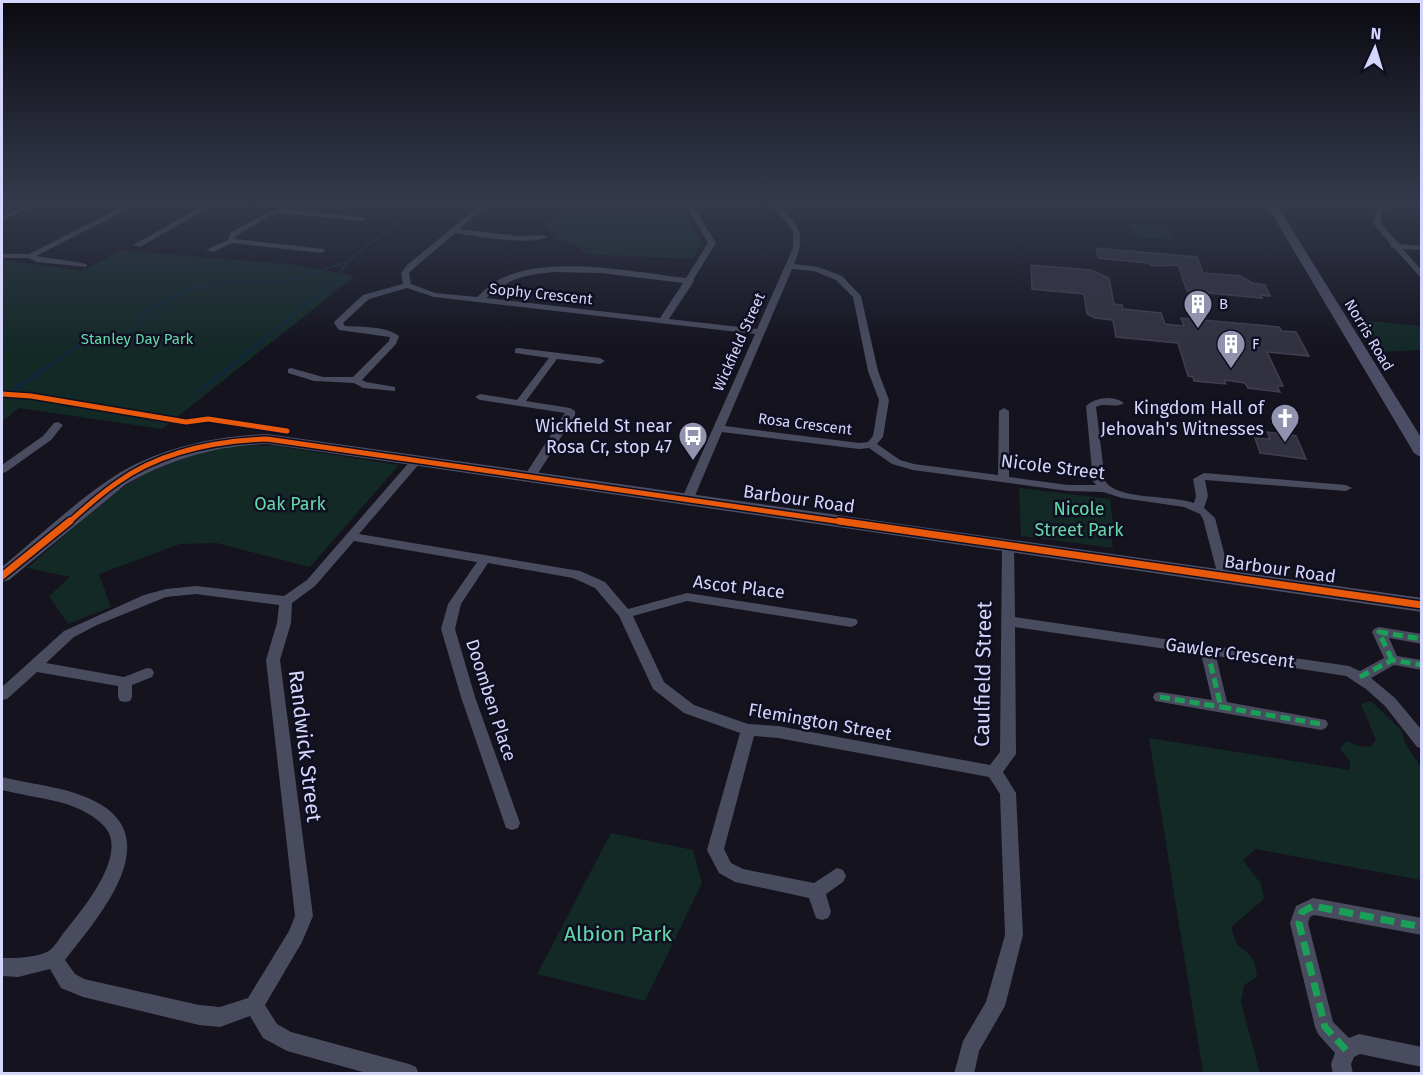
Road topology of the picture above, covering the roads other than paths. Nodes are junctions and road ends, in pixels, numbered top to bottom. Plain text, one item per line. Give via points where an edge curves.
1 (38, 252) edge
2 (428, 252) edge
3 (706, 252) edge
4 (795, 252) edge
5 (1300, 252) edge
6 (1400, 252) edge
7 (2, 256) edge
8 (30, 256) junction
9 (83, 265) dead end
10 (789, 266) junction
11 (1422, 277) edge
12 (690, 281) junction
13 (407, 285) junction
14 (480, 300) junction
15 (663, 321) junction
16 (759, 332) junction
17 (518, 351) dead end
18 (555, 356) junction
19 (600, 361) dead end
20 (291, 371) dead end
21 (356, 380) junction
22 (392, 389) dead end
23 (480, 397) dead end
24 (520, 403) junction
25 (1119, 403) dead end
26 (1004, 411) dead end
27 (58, 425) dead end
28 (717, 428) junction
29 (870, 445) junction
30 (1422, 453) edge
31 (416, 461) junction
32 (2, 470) edge
33 (531, 475) junction
34 (1003, 479) junction
35 (1346, 488) dead end
36 (1104, 489) junction
37 (688, 498) junction
38 (1198, 508) junction
39 (352, 537) junction
40 (1008, 545) junction
41 (484, 560) junction
42 (2, 576) edge
43 (1224, 576) junction
44 (286, 601) junction
45 (1422, 605) edge
46 (625, 614) junction
47 (1008, 621) junction
48 (851, 622) dead end
49 (1422, 639) edge
50 (1207, 649) junction
51 (1392, 660) junction
52 (1422, 665) edge
53 (33, 666) junction
54 (147, 674) dead end
55 (1360, 677) junction
56 (2, 695) edge
57 (1160, 697) dead end
58 (1221, 707) junction
59 (1322, 724) dead end
60 (748, 730) junction
61 (1422, 742) edge
62 (994, 772) junction
63 (2, 784) edge
64 (512, 823) dead end
65 (837, 876) dead end
66 (816, 891) junction
67 (822, 912) dead end
68 (1422, 927) edge
69 (54, 959) junction
70 (2, 967) edge
71 (254, 1005) junction
72 (1346, 1050) junction
73 (1422, 1057) edge
74 (409, 1074) edge
75 (964, 1074) edge
76 (1343, 1074) edge

1 - 8 street
2 - 13 street via 405,273
3 - 12 street
4 - 10 street, Wickfield Street
5 - 30 street, Norris Road
6 - 11 street
7 - 8 street
8 - 9 street
10 - 16 street, Wickfield Street
10 - 29 street, Rosa Crescent via 815,269 839,278 857,296 873,371 884,400 878,437
12 - 14 street via 583,270 528,272 499,282
12 - 15 street
13 - 14 street, Sophy Crescent via 434,295
13 - 21 street via 366,297 338,323 342,328 395,336
14 - 15 street, Sophy Crescent
15 - 16 street, Sophy Crescent
16 - 28 street, Wickfield Street
17 - 18 street
18 - 19 street
18 - 24 street
20 - 21 street via 302,376
21 - 22 street via 363,385
23 - 24 street
24 - 33 street via 570,411
25 - 36 street via 1100,401 1091,406 1099,481
26 - 34 street
27 - 32 street via 47,438
28 - 29 street, Rosa Crescent
28 - 37 street, Wickfield Street
29 - 34 street, Nicole Street via 896,462 913,467
31 - 33 street, Barbour Road
31 - 39 street
31 - 42 street, Barbour Road via 267,439 214,443 172,455 119,481
33 - 37 street, Barbour Road
34 - 36 street, Nicole Street
35 - 38 street via 1204,476 1199,479 1202,496
36 - 38 street, Nicole Street
37 - 40 street, Barbour Road
38 - 43 street via 1209,518
39 - 41 street, Flemington Street
39 - 44 street via 311,583
40 - 43 street, Barbour Road
40 - 47 street, Caulfield Street
41 - 46 street, Flemington Street via 576,574 600,585
41 - 64 street, Doomben Place via 455,604 448,629
43 - 45 street, Barbour Road
44 - 53 street via 196,590 166,593 80,627
44 - 71 street, Randwick Street via 273,660 304,916
46 - 48 street, Ascot Place via 687,597
46 - 60 street, Flemington Street via 658,685 689,709
47 - 50 street, Gawler Crescent
47 - 62 street, Caulfield Street via 1008,754
49 - 51 street via 1378,632
50 - 55 street, Gawler Crescent via 1349,671
50 - 58 street
51 - 52 street
51 - 55 street
53 - 54 street via 125,689
53 - 56 street
55 - 61 street, Gawler Crescent via 1390,702
57 - 58 street
58 - 59 street
60 - 62 street, Flemington Street via 778,732
60 - 66 street via 715,850 725,868 741,876
62 - 75 street, Caulfield Street via 1008,793 1014,935 995,1006 970,1048
63 - 69 street via 93,808 113,822 118,832 120,852 114,874 103,895
65 - 66 street
66 - 67 street
68 - 72 street via 1312,906 1302,912 1299,923 1325,1027
69 - 70 street via 18,968
69 - 71 street via 68,981 83,988 199,1015 220,1017
71 - 74 street via 270,1031 287,1041
72 - 73 street via 1359,1044
72 - 76 street via 1341,1064

